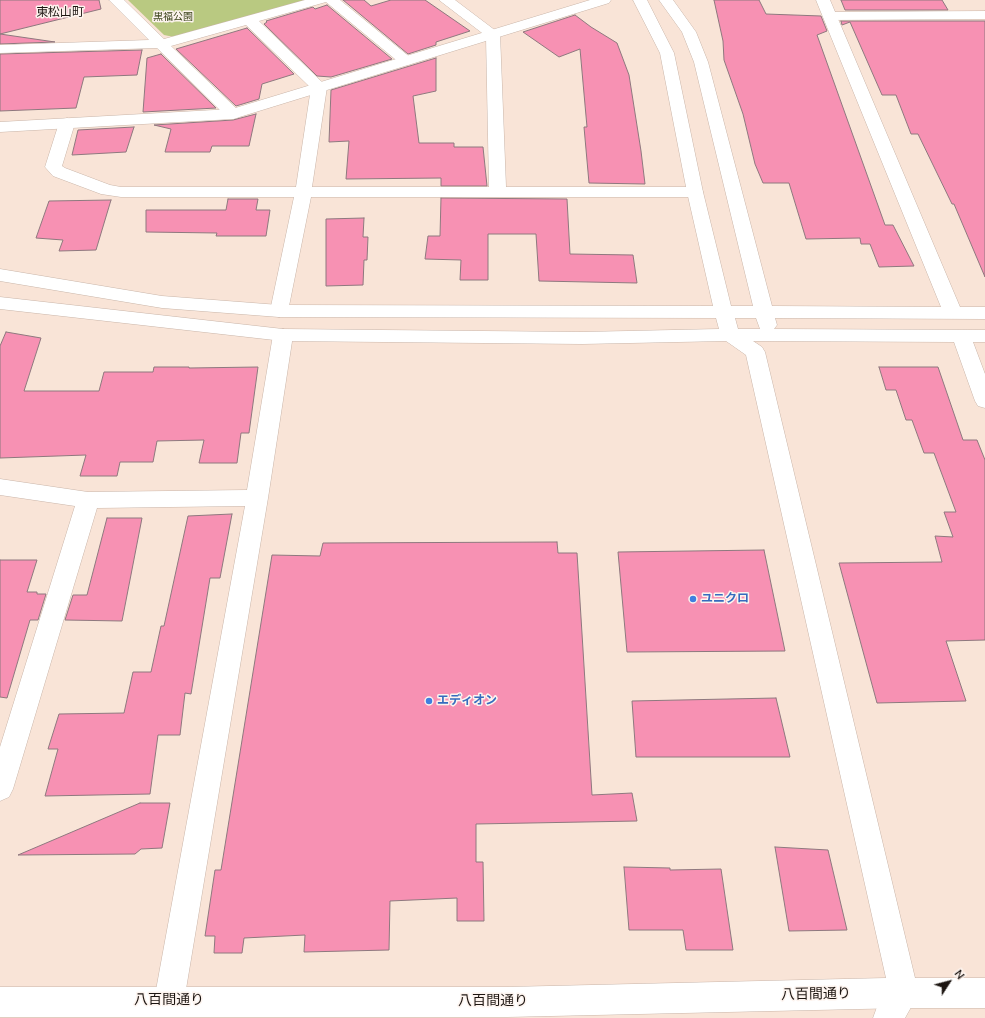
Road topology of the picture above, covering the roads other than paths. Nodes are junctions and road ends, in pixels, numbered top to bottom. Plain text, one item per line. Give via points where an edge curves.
1 (116, 0) edge
2 (321, 0) edge
3 (332, 0) edge
4 (446, 0) edge
5 (604, 0) edge
6 (640, 0) edge
7 (666, 0) edge
8 (823, 0) edge
9 (983, 0) edge
10 (985, 4) edge
11 (985, 14) edge
12 (830, 16) junction
13 (249, 20) junction
14 (493, 34) junction
15 (161, 44) junction
16 (0, 49) edge
17 (406, 61) junction
18 (319, 87) junction
19 (233, 114) junction
20 (67, 123) junction
21 (0, 127) edge
22 (498, 192) junction
23 (695, 192) junction
24 (303, 193) junction
25 (0, 276) edge
26 (0, 303) edge
27 (279, 311) junction
28 (723, 311) junction
29 (763, 312) junction
30 (953, 313) junction
31 (985, 313) edge
32 (283, 335) junction
33 (730, 335) junction
34 (960, 336) junction
35 (985, 336) edge
36 (763, 343) junction
37 (985, 401) edge
38 (0, 487) edge
39 (257, 498) junction
40 (88, 500) junction
41 (0, 789) edge
42 (904, 993) junction
43 (985, 993) edge
44 (169, 1001) junction
45 (0, 1002) edge
46 (508, 1010) edge
47 (888, 1018) edge

1 - 15 street
2 - 13 street
3 - 17 street
4 - 14 street
5 - 14 street
6 - 23 street via 667,53
7 - 29 street via 689,32 701,62
8 - 12 street
9 - 10 street
11 - 12 street
12 - 30 street
13 - 15 street
13 - 18 street
14 - 17 street
14 - 22 street
15 - 16 street
15 - 19 street
17 - 18 street
18 - 19 street
18 - 24 street
19 - 20 street
20 - 21 street
20 - 24 street via 53,167 59,172 106,190
22 - 23 street
22 - 24 street
23 - 28 street
24 - 27 street
25 - 27 street via 162,302
26 - 32 street
27 - 28 street
28 - 29 street
28 - 33 street
29 - 30 street
29 - 36 street
30 - 31 street
32 - 33 street via 582,338
32 - 39 street
33 - 36 street
34 - 35 street
34 - 36 street
34 - 37 street
36 - 42 street
38 - 40 street
39 - 40 street
39 - 44 street
40 - 41 street
42 - 43 street, 八百間通り
42 - 46 street, 八百間通り
42 - 47 street
44 - 45 street, 八百間通り
44 - 46 street, 八百間通り

